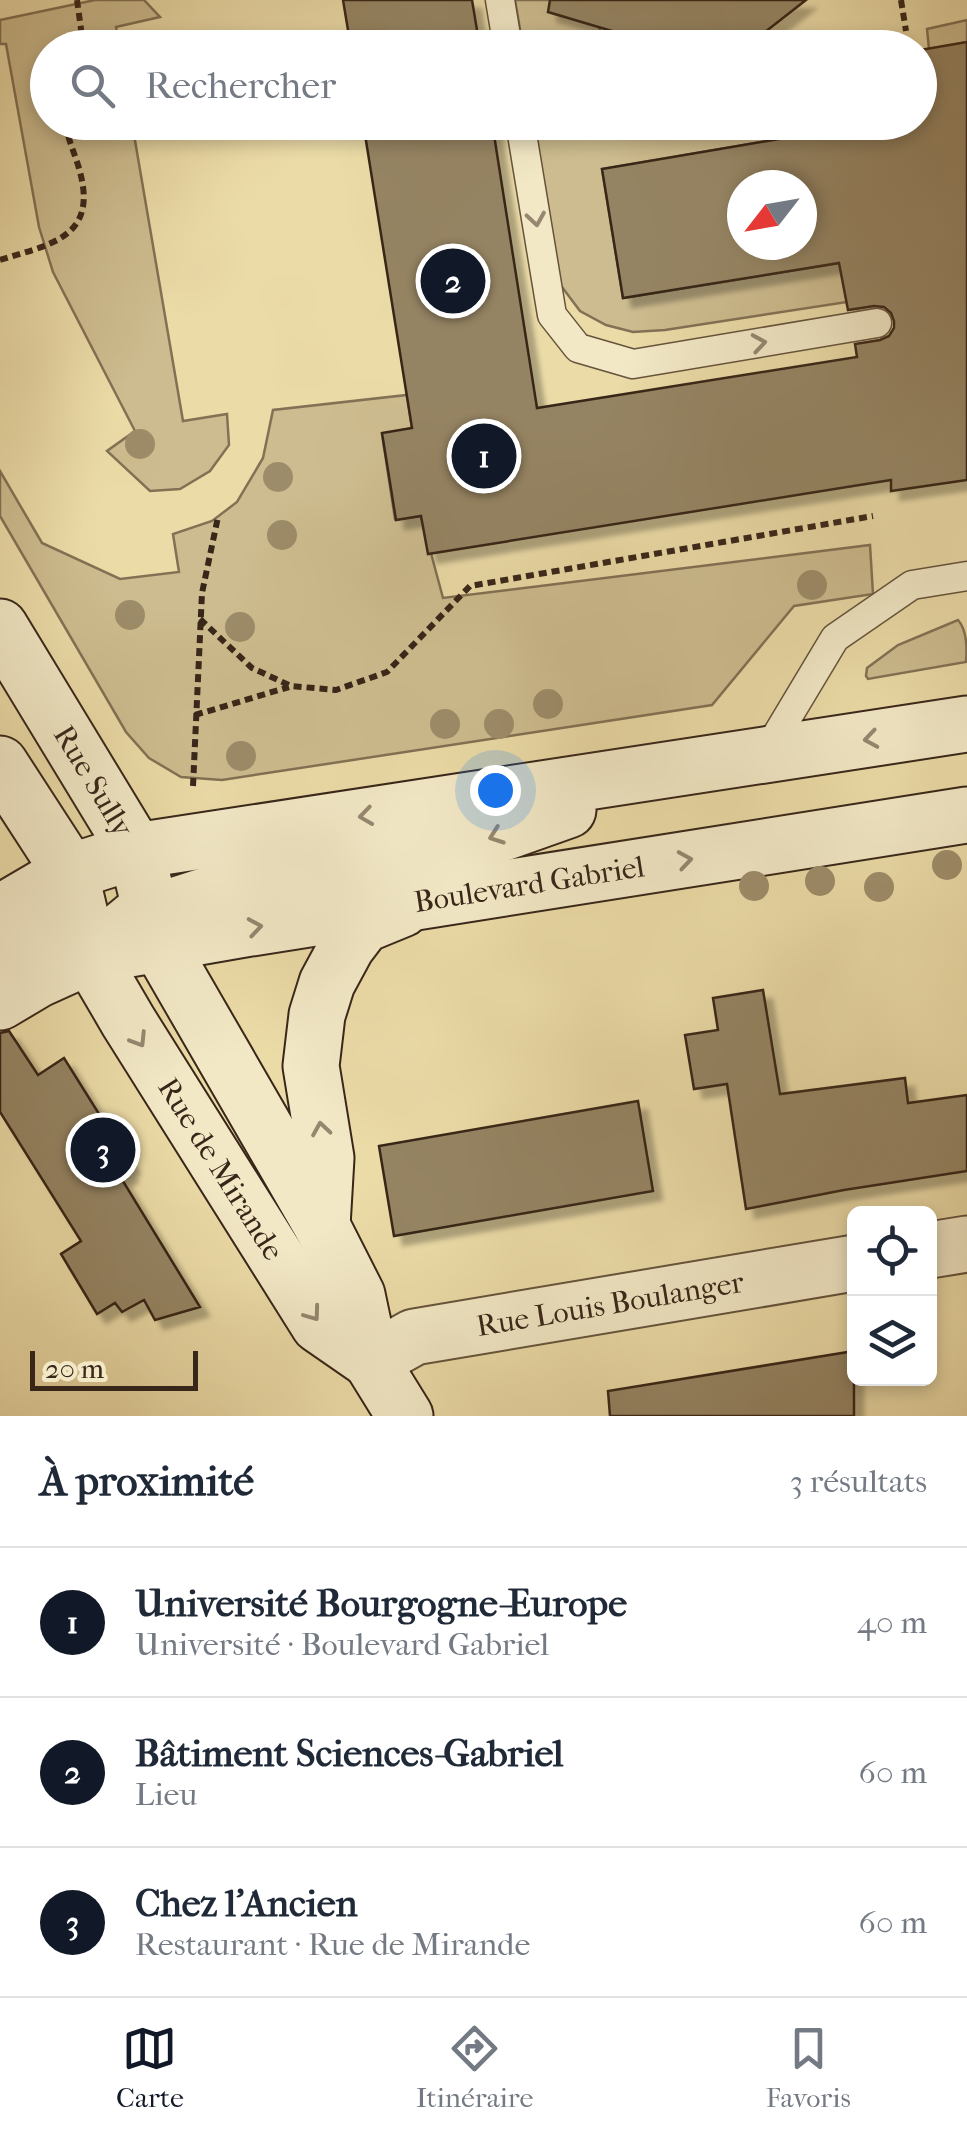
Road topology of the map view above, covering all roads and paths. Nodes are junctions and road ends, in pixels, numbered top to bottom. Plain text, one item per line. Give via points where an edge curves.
1 (78, 0) edge
2 (500, 0) edge
3 (901, 0) edge
4 (81, 30) edge
5 (505, 30) edge
6 (906, 30) dead end
7 (70, 140) edge
8 (523, 140) edge
9 (0, 260) edge
10 (877, 324) dead end
11 (873, 516) dead end
12 (218, 517) dead end
13 (967, 576) edge
14 (200, 619) junction
15 (0, 627) edge
16 (291, 686) junction
17 (195, 715) junction
18 (967, 724) edge
19 (765, 755) junction
20 (0, 764) edge
21 (686, 768) junction
22 (192, 792) dead end
23 (967, 815) edge
24 (136, 851) junction
25 (73, 885) junction
26 (416, 903) junction
27 (0, 913) edge
28 (156, 929) junction
29 (90, 956) junction
30 (0, 957) edge
31 (0, 1002) edge
32 (322, 1226) junction
33 (967, 1244) edge
34 (937, 1249) edge
35 (847, 1264) edge
36 (371, 1362) junction
37 (404, 1416) edge

1 - 4 path
2 - 5 lane
3 - 6 path
7 - 9 path via 81,176 82,219 50,244
8 -> 10 lane via 552,315 578,348 632,364
11 - 16 path via 470,586 388,672 336,690
12 - 14 path
13 - 19 lane via 912,585 836,638
14 - 16 path via 252,668
14 - 17 path
15 - 24 main road, Rue Sully
16 - 17 path
17 - 22 path
18 -> 19 main road
19 - 21 main road
20 - 25 main road
21 -> 24 main road
21 -> 28 main road via 475,844 226,889
26 -> 23 main road, Boulevard Gabriel
24 - 25 main road
24 - 28 main road, Rue Sully
25 - 27 main road
25 - 29 main road
25 - 30 main road
28 -> 26 main road, Boulevard Gabriel via 245,929
32 -> 26 main road via 326,1158 311,1066 326,983 363,925
28 - 29 main road, Boulevard Gabriel
28 - 32 main road, Rue de Mirande
29 - 31 main road, Boulevard Gabriel
29 -> 36 main road, Rue de Mirande via 319,1324
32 - 36 main road, Rue de Mirande via 358,1296
33 - 34 main road
35 - 36 main road, Rue Louis Boulanger via 414,1337
36 - 37 main road, Rue de Mirande

